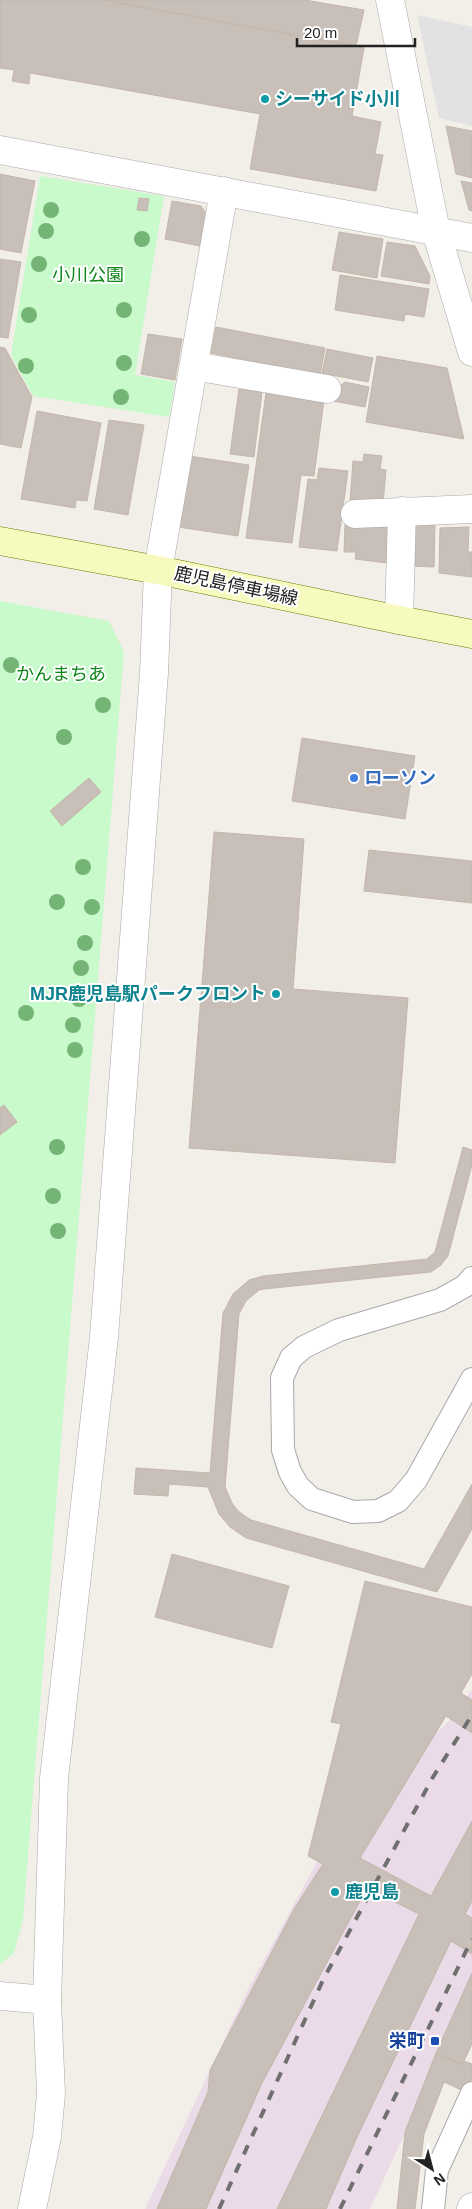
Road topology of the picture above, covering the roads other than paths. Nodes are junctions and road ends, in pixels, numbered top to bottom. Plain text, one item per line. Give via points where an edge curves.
1 (390, 0) edge
2 (0, 150) edge
3 (224, 191) junction
4 (436, 231) junction
5 (472, 238) edge
6 (472, 352) edge
7 (194, 366) junction
8 (327, 390) dead end
9 (472, 509) edge
10 (402, 511) junction
11 (355, 514) dead end
12 (0, 541) edge
13 (158, 570) junction
14 (398, 620) junction
15 (472, 634) edge
16 (472, 1278) edge
17 (472, 1379) edge
18 (0, 1996) edge
19 (46, 2000) junction
20 (472, 2093) edge
21 (32, 2209) edge
22 (433, 2209) edge

1 - 4 street
2 - 3 street
3 - 4 street
3 - 7 street
4 - 5 street
4 - 6 street
7 - 8 street
7 - 13 street
9 - 10 street
10 - 11 street
10 - 14 street
12 - 13 main road, 鹿児島停車場線
13 - 14 main road, 鹿児島停車場線
13 - 19 street via 154,673 104,1337 54,1778
14 - 15 main road, 鹿児島停車場線
16 - 17 lane via 440,1300 339,1330 304,1347 291,1358 282,1378 283,1450 290,1472 298,1486 312,1499 353,1512 378,1510 398,1501 416,1480
18 - 19 street
19 - 21 street via 50,2094 47,2137
20 - 22 lane via 437,2170

